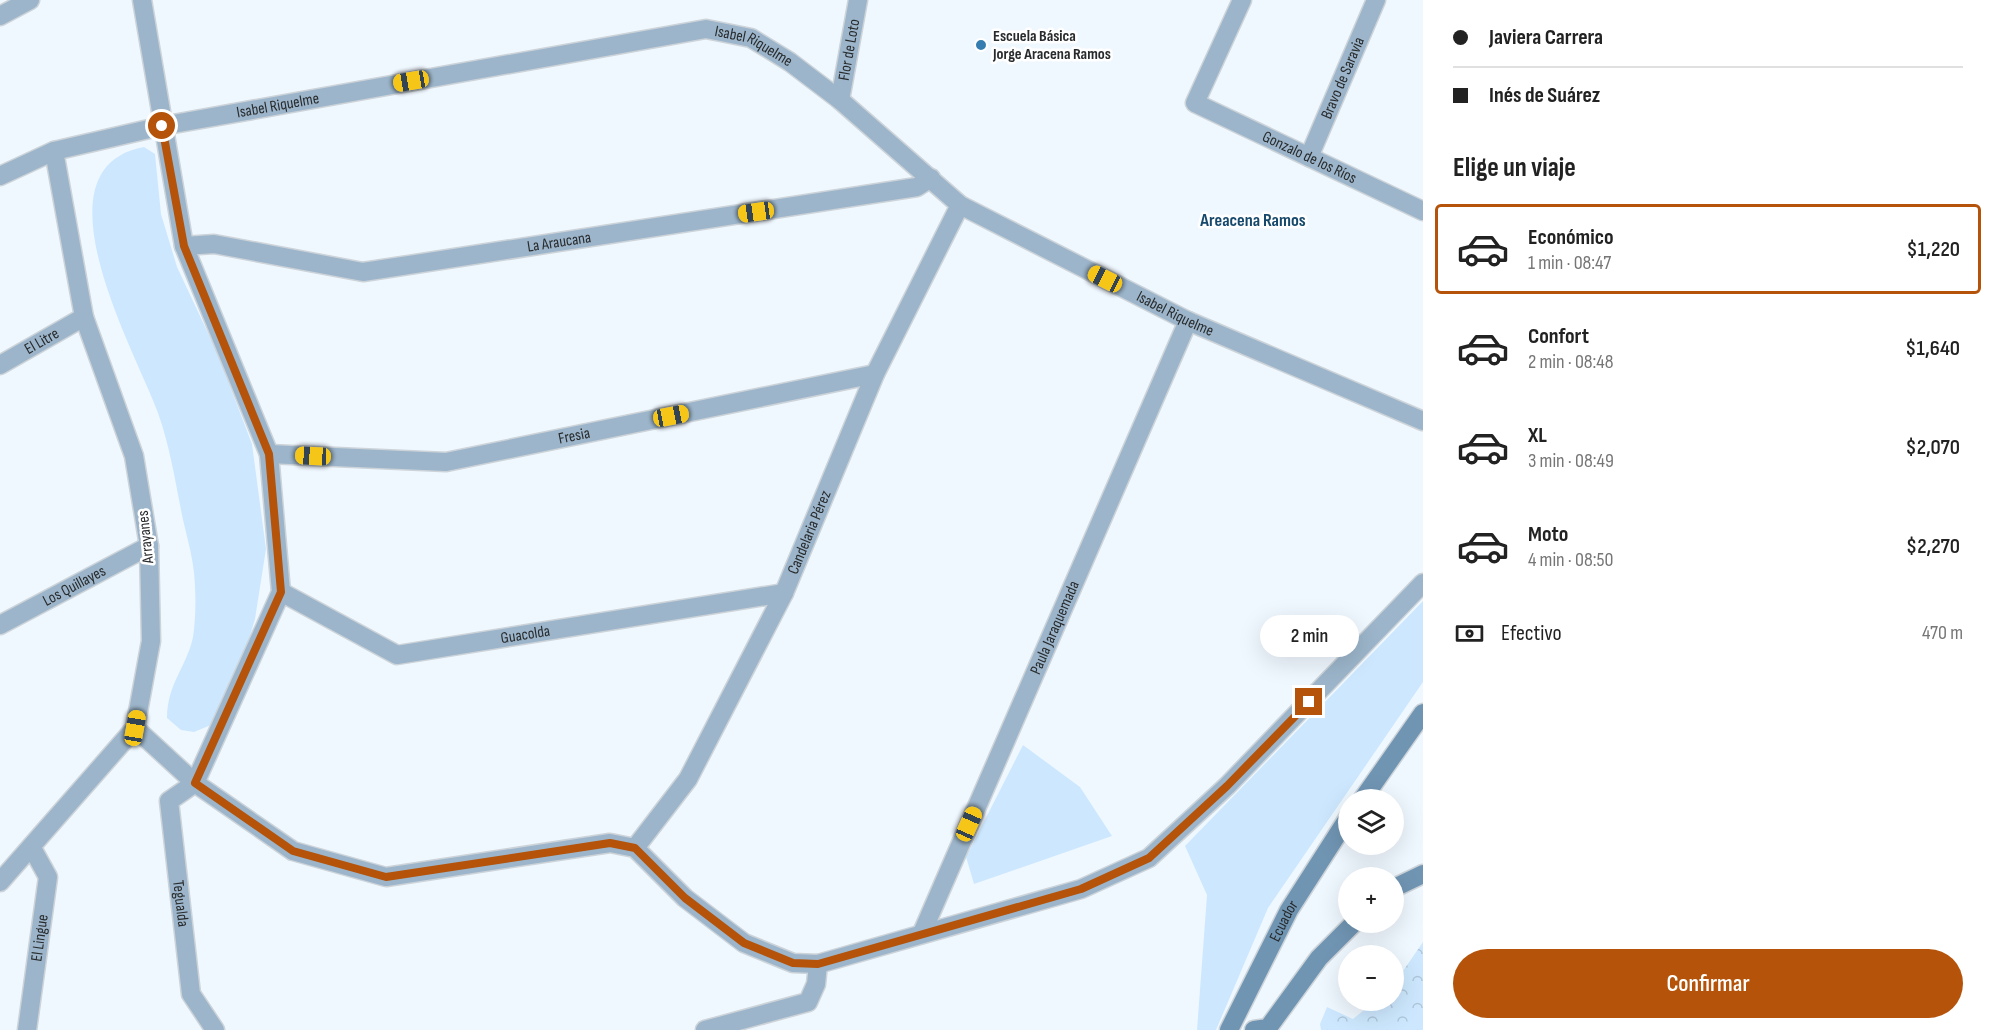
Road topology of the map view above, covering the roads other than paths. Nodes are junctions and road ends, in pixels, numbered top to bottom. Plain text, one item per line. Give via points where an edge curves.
1 (30, 0) edge
2 (142, 0) edge
3 (858, 0) edge
4 (1242, 0) edge
5 (1376, 0) edge
6 (0, 16) edge
7 (840, 100) junction
8 (162, 126) junction
9 (54, 151) junction
10 (1309, 157) junction
11 (0, 176) edge
12 (931, 178) junction
13 (960, 205) junction
14 (1423, 211) edge
15 (184, 246) junction
16 (84, 317) junction
17 (1188, 321) junction
18 (0, 365) edge
19 (875, 374) junction
20 (1423, 422) edge
21 (269, 454) junction
22 (149, 546) junction
23 (1423, 583) edge
24 (281, 592) junction
25 (784, 593) junction
26 (0, 626) edge
27 (1423, 713) edge
28 (135, 728) junction
29 (195, 783) junction
30 (1370, 789) edge
31 (1338, 834) edge
32 (32, 848) junction
33 (635, 848) junction
34 (1423, 874) edge
35 (1, 878) edge
36 (1404, 883) edge
37 (922, 933) junction
38 (1344, 933) edge
39 (818, 964) junction
40 (27, 1030) edge
41 (215, 1030) edge
42 (705, 1030) edge
43 (1229, 1030) edge
44 (1254, 1030) edge

1 - 6 street
2 - 8 street
3 - 7 street, Flor de Loto
4 - 10 street, Gonzalo de los Ríos via 1195,103
5 - 10 street, Bravo de Saravia
7 - 8 street, Isabel Riquelme via 751,38 706,29
7 - 12 street, Isabel Riquelme
8 - 9 street, Isabel Riquelme
8 - 15 street
9 - 11 street, Isabel Riquelme
9 - 16 street, Arrayanes
10 - 14 street, Gonzalo de los Ríos
12 - 13 street, Isabel Riquelme
12 - 15 street, La Araucana via 917,187 363,272 214,244
13 - 17 street, Isabel Riquelme
13 - 19 street, Candelaria Pérez
15 - 21 street
16 - 18 street, El Litre
16 - 22 street, Arrayanes via 134,456
17 - 20 street, Isabel Riquelme
17 - 37 street, Paula Jaraquemada
19 - 21 street, Fresia via 446,462
19 - 25 street, Candelaria Pérez
21 - 24 street
22 - 26 street, Los Quillayes
22 - 28 street, Arrayanes via 151,641
23 - 37 street via 1227,786 1149,858 1081,889
24 - 25 street, Guacolda via 397,655
24 - 29 street
25 - 33 street, Candelaria Pérez via 688,779
27 - 30 street
28 - 29 street
28 - 32 street
29 - 33 street via 293,851 386,877 610,843
29 - 41 street, Tegualda via 169,801 191,994
31 - 43 street, Ecuador via 1288,910
32 - 35 street
32 - 40 street, El Lingue via 48,877
33 - 39 street via 685,898 744,943 793,963
34 - 36 street
37 - 39 street
38 - 44 street via 1319,958 1268,1028
39 - 42 street via 816,984 808,1002

